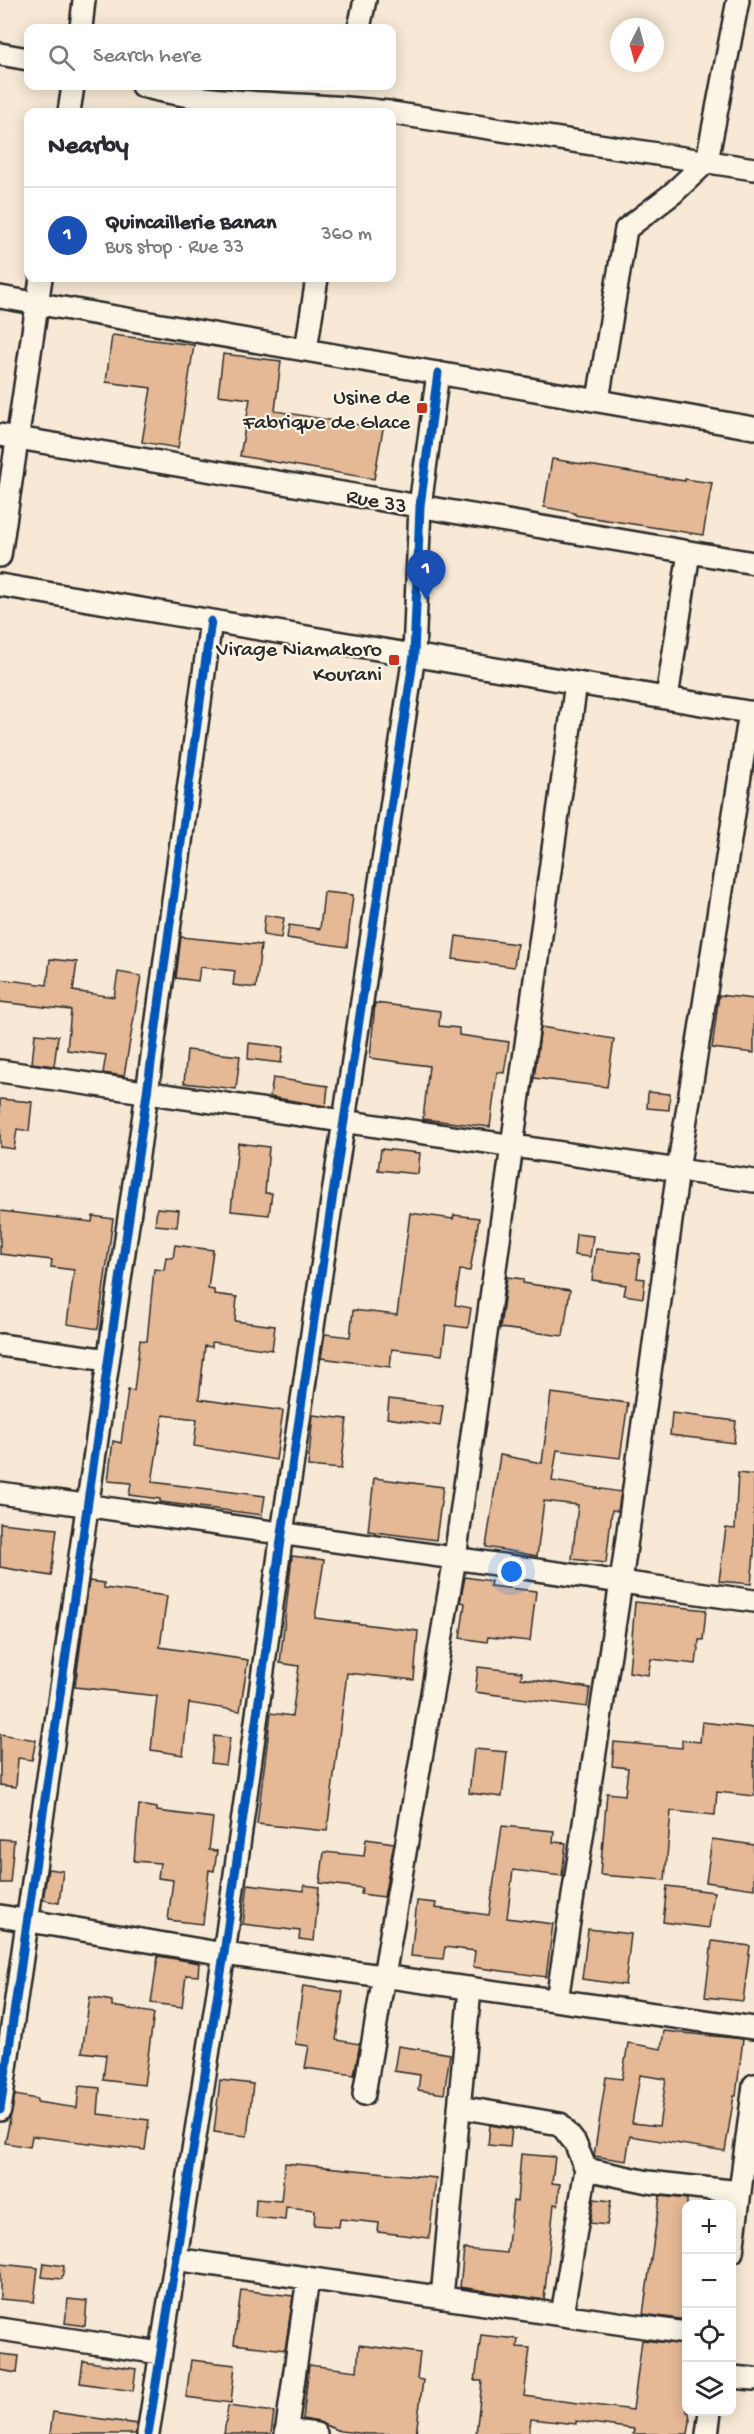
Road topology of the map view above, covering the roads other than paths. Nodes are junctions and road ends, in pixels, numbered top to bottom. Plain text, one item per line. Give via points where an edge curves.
1 (84, 0) edge
2 (365, 0) edge
3 (738, 0) edge
4 (81, 24) edge
5 (360, 24) edge
6 (0, 54) edge
7 (24, 58) edge
8 (72, 90) edge
9 (152, 90) edge
10 (343, 101) edge
11 (187, 104) edge
12 (70, 108) edge
13 (370, 108) edge
14 (396, 114) edge
15 (707, 161) junction
16 (754, 169) edge
17 (40, 282) edge
18 (316, 282) edge
19 (0, 297) edge
20 (36, 303) junction
21 (306, 350) junction
22 (438, 373) junction
23 (598, 400) junction
24 (754, 428) edge
25 (8, 437) edge
26 (420, 506) junction
27 (689, 552) junction
28 (0, 556) edge
29 (754, 562) edge
30 (0, 585) edge
31 (211, 621) junction
32 (414, 655) junction
33 (576, 683) junction
34 (667, 698) junction
35 (752, 712) edge
36 (0, 1071) edge
37 (147, 1093) junction
38 (344, 1121) junction
39 (512, 1145) junction
40 (678, 1170) junction
41 (754, 1181) edge
42 (0, 1345) edge
43 (108, 1360) junction
44 (0, 1492) edge
45 (87, 1505) junction
46 (282, 1533) junction
47 (455, 1558) junction
48 (621, 1582) junction
49 (754, 1601) edge
50 (0, 1916) edge
51 (29, 1921) junction
52 (224, 1954) junction
53 (385, 1975) junction
54 (470, 1988) junction
55 (557, 2000) junction
56 (754, 2028) edge
57 (754, 2085) edge
58 (364, 2094) dead end
59 (459, 2107) junction
60 (0, 2110) edge
61 (586, 2169) junction
62 (740, 2192) junction
63 (736, 2222) edge
64 (175, 2259) junction
65 (308, 2278) junction
66 (442, 2298) junction
67 (562, 2315) junction
68 (0, 2329) edge
69 (682, 2332) edge
70 (160, 2353) junction
71 (736, 2377) edge
72 (754, 2379) edge
73 (709, 2416) edge
74 (286, 2432) edge
75 (148, 2434) edge
76 (316, 2434) edge
77 (707, 2434) edge

1 - 4 street
2 - 5 street
3 - 15 street
6 - 7 street
8 - 12 street
9 - 11 street
10 - 11 street
10 - 13 street
14 - 15 street
15 - 16 street
15 - 23 street via 626,229
17 - 20 street
18 - 21 street
19 - 20 street
20 - 21 street
20 - 25 street
21 - 22 street
22 - 23 street
22 - 26 street
23 - 24 street
25 - 26 street, Rue 33
25 - 28 street
26 - 27 street, Rue 33
26 - 32 street
27 - 29 street, Rue 33
27 - 34 street
30 - 31 street
31 - 32 street
31 - 37 street
32 - 33 street
32 - 38 street
33 - 34 street
33 - 39 street
34 - 35 street
35 - 40 street
36 - 37 street
37 - 38 street
37 - 43 street
38 - 39 street
38 - 46 street
39 - 40 street
39 - 47 street
40 - 41 street
40 - 48 street
42 - 43 street
43 - 45 street
44 - 45 street
45 - 46 street
45 - 51 street
46 - 47 street
46 - 52 street
47 - 48 street
47 - 53 street
48 - 49 street
48 - 55 street
50 - 51 street
51 - 52 street
51 - 60 street
52 - 53 street
52 - 64 street
53 - 54 street
53 - 58 street
54 - 55 street
54 - 59 street
55 - 56 street
57 - 62 street
59 - 61 street via 560,2124 575,2143
59 - 66 street
61 - 62 street via 648,2182
61 - 67 street
62 - 63 street
64 - 65 street
64 - 70 street
65 - 66 street
65 - 74 street
66 - 67 street
67 - 69 street
68 - 70 street
70 - 75 street
71 - 72 street
73 - 77 street
74 - 76 street

